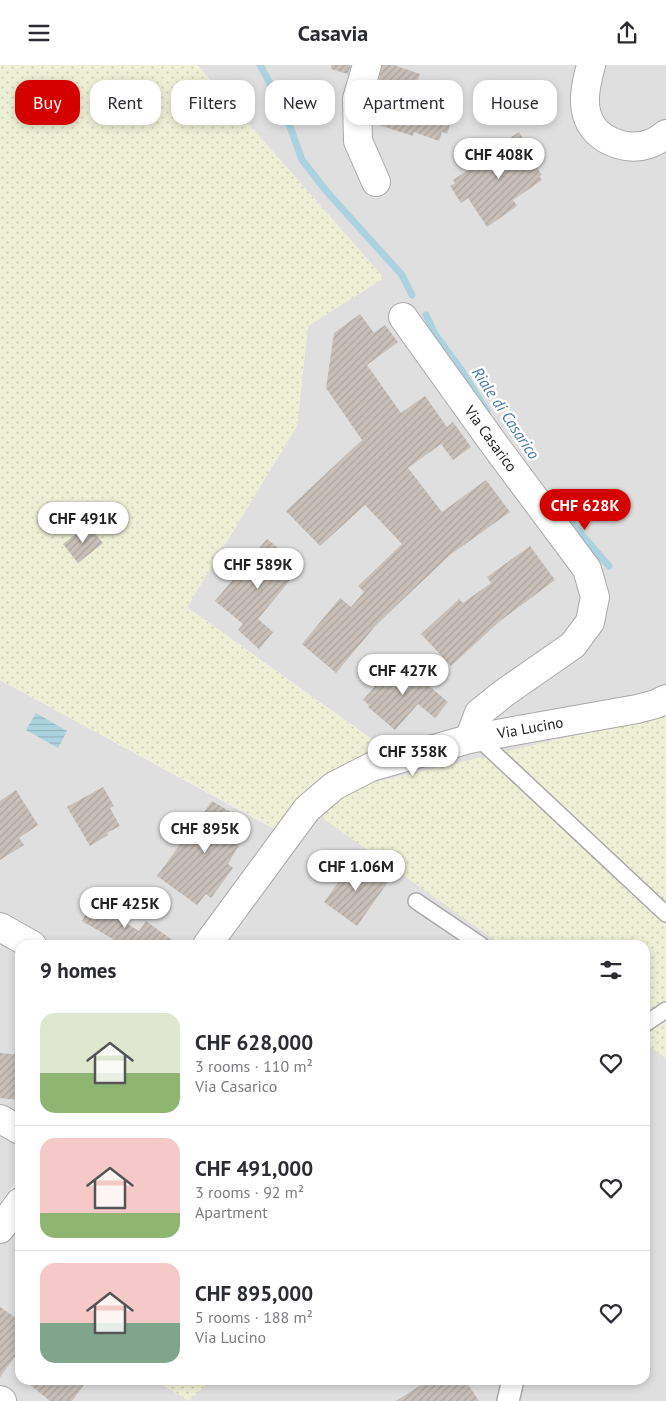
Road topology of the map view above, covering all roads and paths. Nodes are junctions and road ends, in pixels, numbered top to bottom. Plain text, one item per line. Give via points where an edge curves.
1 (367, 65) edge
2 (591, 65) edge
3 (666, 134) edge
4 (376, 182) dead end
5 (403, 317) dead end
6 (666, 699) edge
7 (473, 739) junction
8 (416, 901) dead end
9 (666, 914) edge
10 (0, 927) edge
11 (23, 940) edge
12 (211, 940) edge
13 (474, 940) edge
14 (666, 1010) edge
15 (650, 1021) edge
16 (0, 1119) edge
17 (15, 1127) edge
18 (15, 1209) edge
19 (0, 1229) edge
20 (512, 1385) edge
21 (508, 1401) edge

1 - 4 street via 357,99 358,141
2 - 3 street via 585,93 586,112 597,132 612,142 634,146
5 - 7 street, Via Casarico via 587,569 595,597 590,623 573,645 479,713
6 - 7 street, Via Lucino via 637,709
7 - 9 lane
7 - 12 street, Via Lucino via 371,767 334,786 307,809
8 - 13 lane
10 - 11 street
14 - 15 lane
16 - 17 street
18 - 19 street
20 - 21 street

